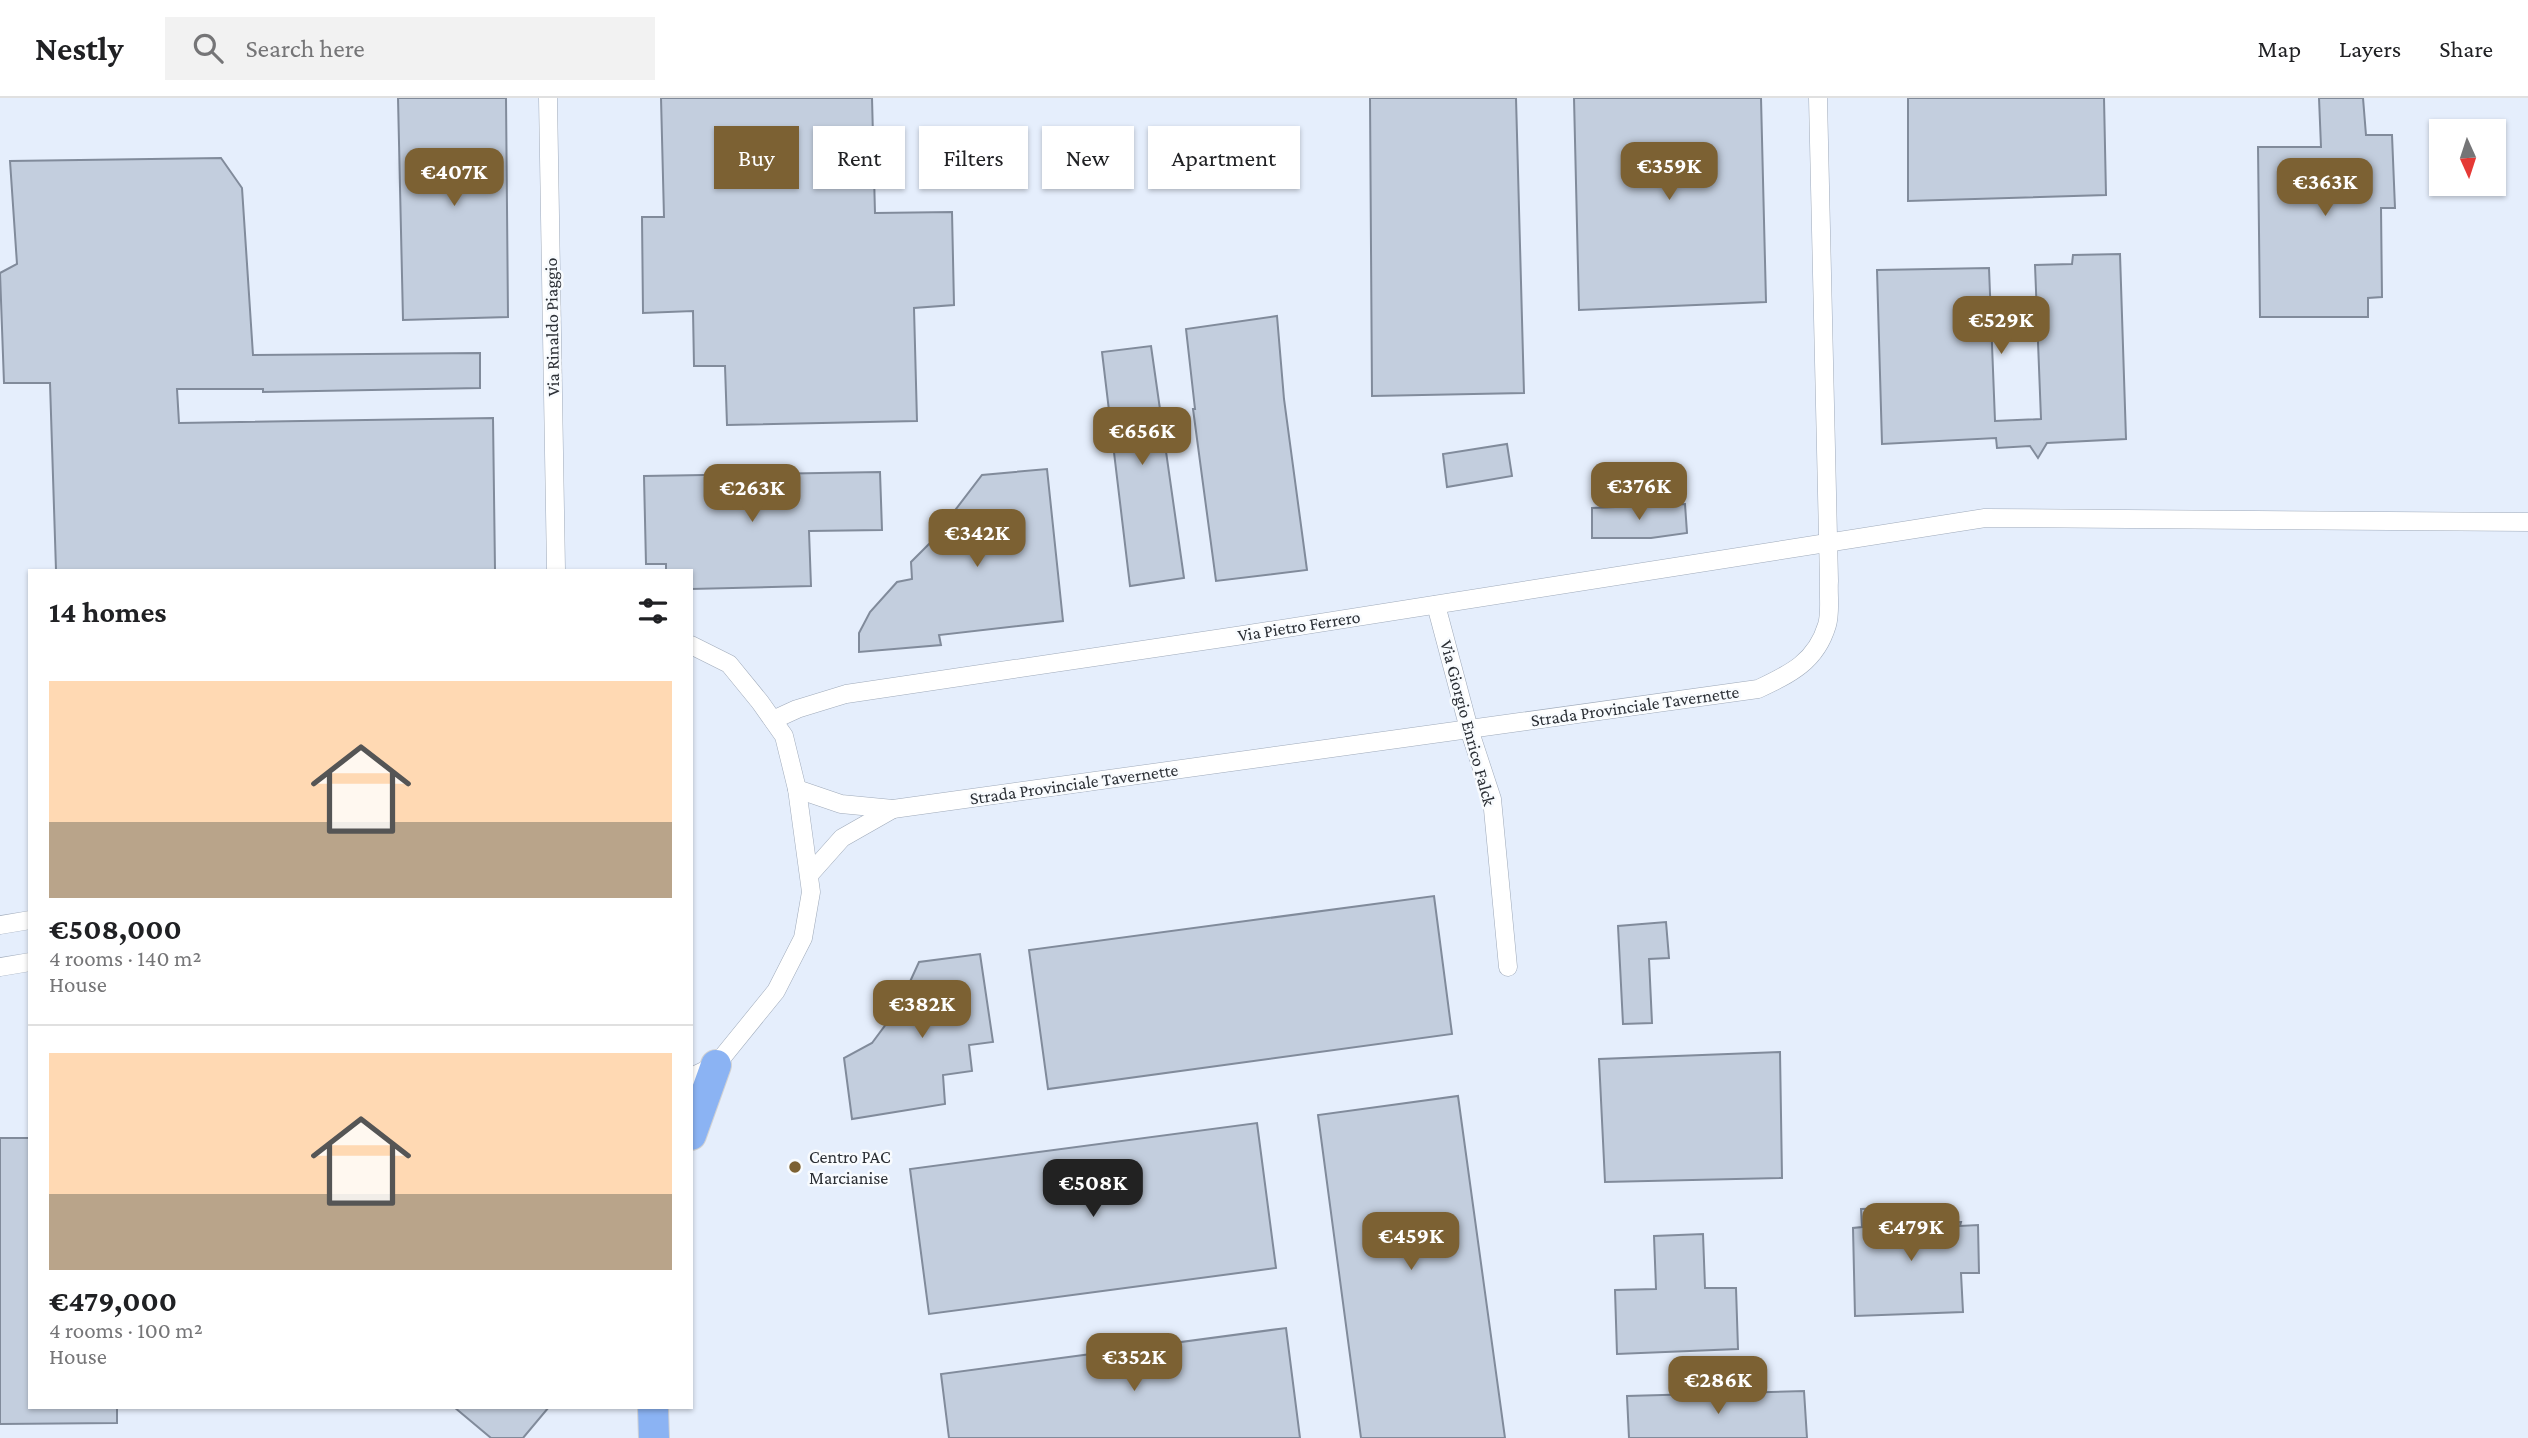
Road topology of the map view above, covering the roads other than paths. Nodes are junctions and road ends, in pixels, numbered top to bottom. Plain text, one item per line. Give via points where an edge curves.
1 (548, 98) edge
2 (1818, 98) edge
3 (2528, 522) edge
4 (1828, 542) junction
5 (558, 566) edge
6 (1436, 605) junction
7 (693, 646) edge
8 (773, 720) junction
9 (1469, 729) junction
10 (797, 789) junction
11 (893, 809) junction
12 (810, 874) junction
13 (28, 920) edge
14 (0, 925) edge
15 (28, 962) edge
16 (0, 967) edge
17 (1508, 967) dead end
18 (704, 1071) edge
19 (693, 1125) edge
20 (653, 1409) edge
21 (654, 1438) edge

1 - 5 street, Via Rinaldo Piaggio
2 - 4 street, Strada Provinciale Tavernette
3 - 4 street, Via Pietro Ferrero via 1985,518
4 - 6 street, Via Pietro Ferrero
4 - 9 street, Strada Provinciale Tavernette via 1828,624 1813,655 1785,677 1758,689
6 - 8 street, Via Pietro Ferrero via 846,694
6 - 9 street, Via Giorgio Enrico Falck
7 - 8 street via 729,664
8 - 10 street via 784,736
9 - 11 street, Strada Provinciale Tavernette
9 - 17 street, Via Giorgio Enrico Falck via 1492,799
10 - 11 street, Strada Provinciale Tavernette via 841,804
10 - 12 street
11 - 12 street, Strada Provinciale Tavernette via 842,838
12 - 18 street via 803,938 776,991
13 - 14 street
15 - 16 street
18 - 19 highway
20 - 21 highway

